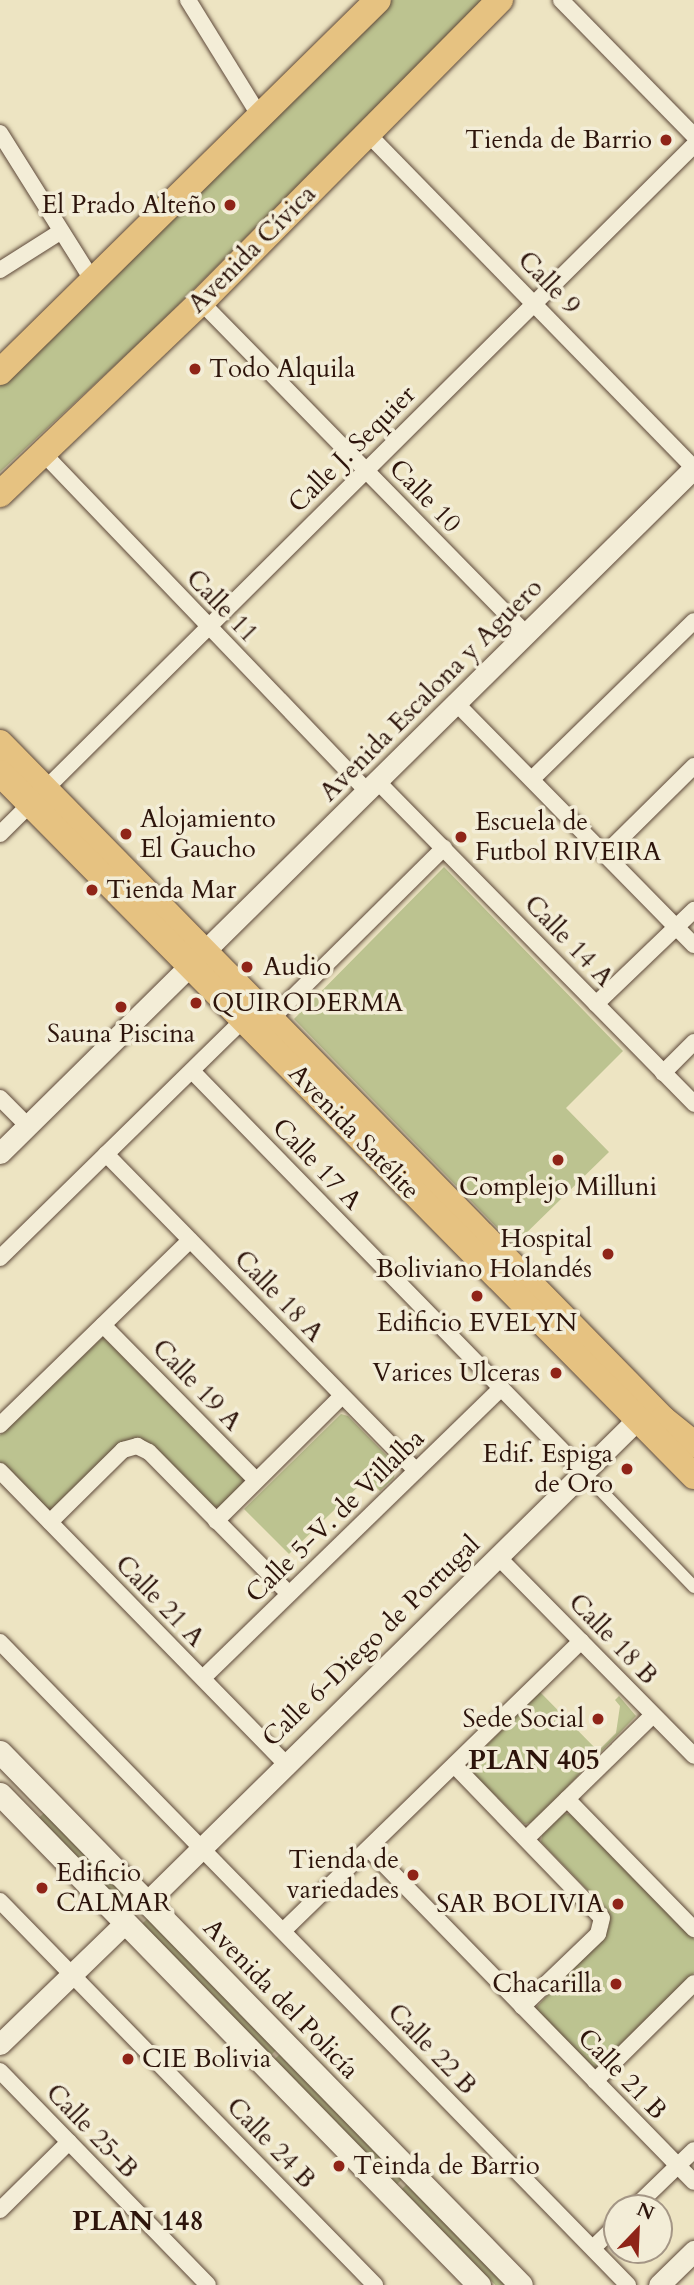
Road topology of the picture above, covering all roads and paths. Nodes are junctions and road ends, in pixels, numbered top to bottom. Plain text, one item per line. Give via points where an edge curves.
1 (188, 0) edge
2 (378, 0) edge
3 (500, 0) edge
4 (561, 0) edge
5 (259, 115) junction
6 (0, 133) edge
7 (367, 133) junction
8 (694, 136) edge
9 (694, 145) edge
10 (60, 232) junction
11 (0, 270) edge
12 (91, 278) junction
13 (201, 302) junction
14 (533, 302) junction
15 (0, 372) edge
16 (42, 452) junction
17 (694, 468) edge
18 (366, 470) junction
19 (0, 494) edge
20 (694, 621) edge
21 (210, 629) junction
22 (527, 635) junction
23 (457, 704) junction
24 (0, 743) edge
25 (694, 766) edge
26 (0, 773) edge
27 (532, 779) junction
28 (374, 788) junction
29 (38, 796) junction
30 (0, 834) edge
31 (444, 848) junction
32 (605, 854) junction
33 (694, 910) edge
34 (676, 927) junction
35 (694, 945) edge
36 (199, 958) junction
37 (596, 1004) junction
38 (258, 1014) junction
39 (694, 1042) edge
40 (192, 1071) junction
41 (663, 1073) junction
42 (0, 1097) edge
43 (694, 1104) edge
44 (28, 1126) junction
45 (0, 1153) edge
46 (106, 1154) junction
47 (190, 1240) junction
48 (0, 1258) edge
49 (103, 1325) junction
50 (501, 1388) junction
51 (342, 1396) junction
52 (643, 1413) junction
53 (0, 1425) edge
54 (691, 1453) edge
55 (0, 1471) edge
56 (416, 1471) junction
57 (583, 1472) junction
58 (256, 1480) junction
59 (216, 1521) junction
60 (50, 1522) junction
61 (498, 1556) junction
62 (694, 1587) edge
63 (289, 1594) junction
64 (581, 1641) junction
65 (0, 1642) edge
66 (203, 1678) junction
67 (653, 1715) junction
68 (0, 1752) edge
69 (694, 1756) edge
70 (286, 1764) junction
71 (455, 1766) junction
72 (0, 1794) edge
73 (567, 1799) junction
74 (527, 1838) junction
75 (201, 1848) junction
76 (369, 1849) junction
77 (0, 1901) edge
78 (147, 1902) junction
79 (126, 1922) junction
80 (694, 1929) edge
81 (283, 1931) junction
82 (72, 1974) junction
83 (694, 1983) edge
84 (523, 2007) junction
85 (0, 2044) edge
86 (0, 2071) edge
87 (595, 2081) junction
88 (69, 2142) junction
89 (694, 2150) edge
90 (678, 2166) junction
91 (694, 2182) edge
92 (649, 2194) edge
93 (0, 2210) edge
94 (603, 2238) edge
95 (593, 2248) junction
96 (694, 2251) edge
97 (208, 2285) edge
98 (375, 2285) edge
99 (479, 2285) edge
100 (521, 2285) edge
101 (628, 2285) edge
102 (659, 2285) edge

1 - 5 street
2 - 5 main road
3 - 7 main road, Avenida Cívica
4 - 8 street
5 - 12 main road
6 - 10 street
7 - 13 main road, Avenida Cívica
7 - 14 street, Calle 9
9 - 14 street, Calle J. Sequier
10 - 11 street
10 - 12 street
12 - 15 main road
13 - 16 main road, Avenida Cívica
13 - 18 street, Calle 10
14 - 17 street, Calle 9
14 - 18 street, Calle J. Sequier
16 - 19 main road, Avenida Cívica
16 - 21 street, Calle 11
17 - 22 street, Avenida Escalona y Aguero
18 - 21 street, Calle J. Sequier
18 - 22 street, Calle 10
20 - 27 street
21 - 28 street, Calle 11
21 - 29 street, Calle J. Sequier
22 - 23 street, Avenida Escalona y Aguero
23 - 27 street
23 - 28 street, Avenida Escalona y Aguero
24 - 29 main road
25 - 32 street
26 - 29 main road
27 - 32 street
28 - 31 street, Calle 14 A
28 - 36 street, Avenida Escalona y Aguero
29 - 30 street, Calle J. Sequier
29 - 36 main road, Avenida Satélite
31 - 37 street, Calle 14 A
31 - 38 street
32 - 34 street
33 - 34 street
34 - 35 street
34 - 37 street
36 - 38 main road, Avenida Satélite
36 - 44 street, Avenida Escalona y Aguero
37 - 41 street, Calle 14 A
38 - 40 street
38 - 52 main road, Avenida Satélite
39 - 41 street
40 - 46 street
40 - 50 street, Calle 17 A
41 - 43 street, Calle 14 A
42 - 44 street
44 - 45 street, Avenida Escalona y Aguero
46 - 47 street, Calle 18 A
46 - 48 street
47 - 49 street
47 - 51 street, Calle 18 A
49 - 53 street
49 - 58 street, Calle 19 A
50 - 56 street, Calle 5-V. de Villalba
50 - 57 street, Calle 17 A
51 - 56 street, Calle 18 A
51 - 58 street
52 - 54 main road, Avenida Satélite
52 - 57 street, Calle 6-Diego de Portugal
55 - 60 street, Calle 21 A
56 - 63 street, Calle 5-V. de Villalba
57 - 61 street, Calle 6-Diego de Portugal
57 - 62 street
58 - 59 street
59 - 60 street via 149,1452 137,1446 123,1450
59 - 63 street
60 - 66 street, Calle 21 A
61 - 64 street, Calle 18 B
61 - 70 street, Calle 6-Diego de Portugal
63 - 66 street, Calle 5-V. de Villalba
64 - 67 street, Calle 18 B
64 - 71 street
65 - 75 street, Calle 22 B
66 - 70 street, Calle 21 A
67 - 69 street, Calle 18 B
67 - 73 street
68 - 78 main road, Avenida del Policía
70 - 75 street, Calle 6-Diego de Portugal
71 - 74 street
71 - 76 street
72 - 79 main road
73 - 74 street
73 - 80 street
74 - 84 street via 599,1912 603,1923 598,1934
75 - 78 street, Calle 6-Diego de Portugal
75 - 81 street, Calle 22 B
76 - 81 street
76 - 84 street, Calle 21 B
77 - 82 street, Calle 24 B
78 - 79 main road
78 - 100 main road, Avenida del Policía
79 - 82 street
79 - 99 main road
81 - 95 street, Calle 22 B
82 - 85 street
82 - 98 street, Calle 24 B
83 - 87 street
84 - 87 street, Calle 21 B
86 - 88 street, Calle 25-B
87 - 90 street, Calle 21 B
88 - 93 street
88 - 97 street, Calle 25-B
89 - 90 street
90 - 91 street, Calle 21 B
90 - 92 street
94 - 95 street
95 - 101 street, Calle 22 B
96 - 102 street

